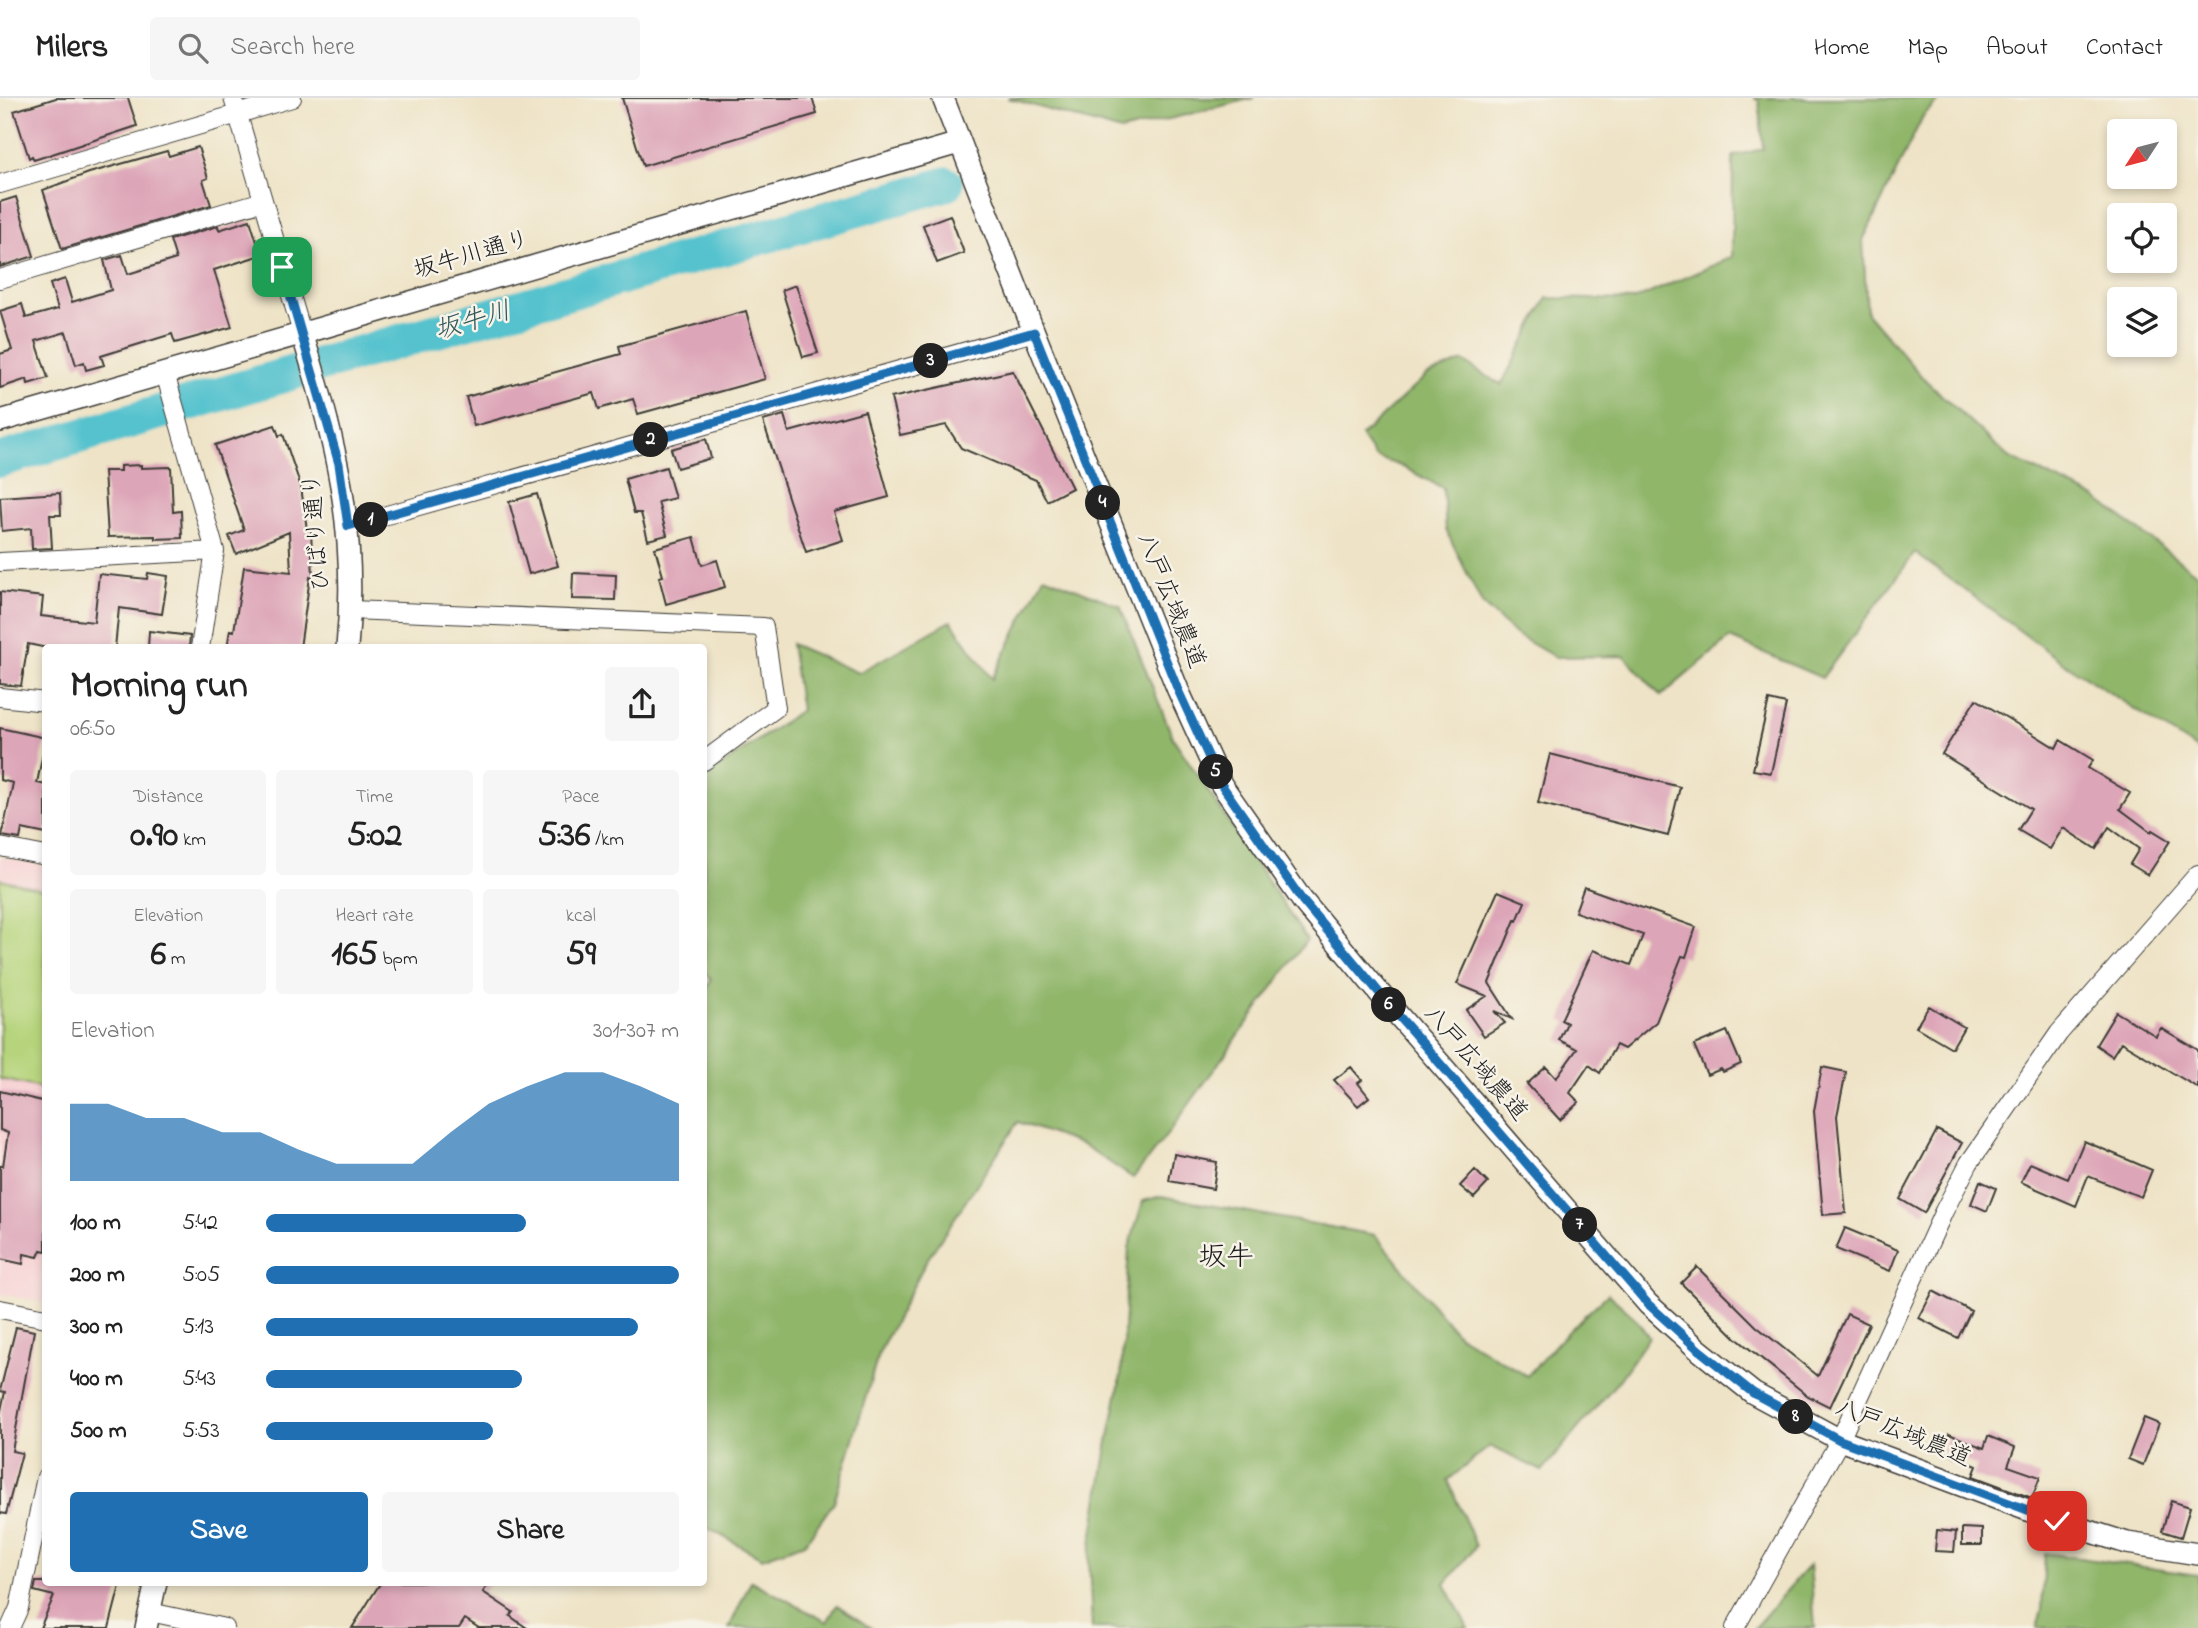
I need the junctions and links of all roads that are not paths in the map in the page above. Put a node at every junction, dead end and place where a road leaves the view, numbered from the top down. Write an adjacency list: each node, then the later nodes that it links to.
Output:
1 (292, 98): 3 (street)
2 (943, 98): 4 (street, 八戸広域農道)
3 (235, 106): 5 (street); 6 (street)
4 (959, 143): 8 (street, 八戸広域農道); 9 (street, 坂牛川通り)
5 (0, 184)
6 (262, 201): 7 (street); 9 (street)
7 (0, 279)
8 (1034, 332): 12 (street); 26 (street, 八戸広域農道)
9 (304, 340): 10 (street, 坂牛川通り); 12 (street, ひばり通り)
10 (168, 381): 11 (street, 坂牛川通り); 13 (street)
11 (0, 421)
12 (348, 526): 15 (street, ひばり通り)
13 (215, 551): 14 (street); 16 (street)
14 (0, 562)
15 (351, 610): 17 (street, ひばり通り); 20 (street)
16 (201, 644)
17 (347, 644)
18 (0, 697): 19 (street)
19 (42, 702)
20 (707, 759)
21 (0, 847): 22 (street)
22 (42, 855)
23 (2198, 874): 26 (street)
24 (0, 1308): 25 (street)
25 (42, 1317)
26 (1840, 1440): 28 (street, 八戸広域農道); 33 (street)
27 (42, 1497): 31 (street)
28 (2198, 1554)
29 (155, 1586): 30 (street)
30 (148, 1620): 32 (street)
31 (10, 1628)
32 (225, 1628)
33 (1735, 1628)

